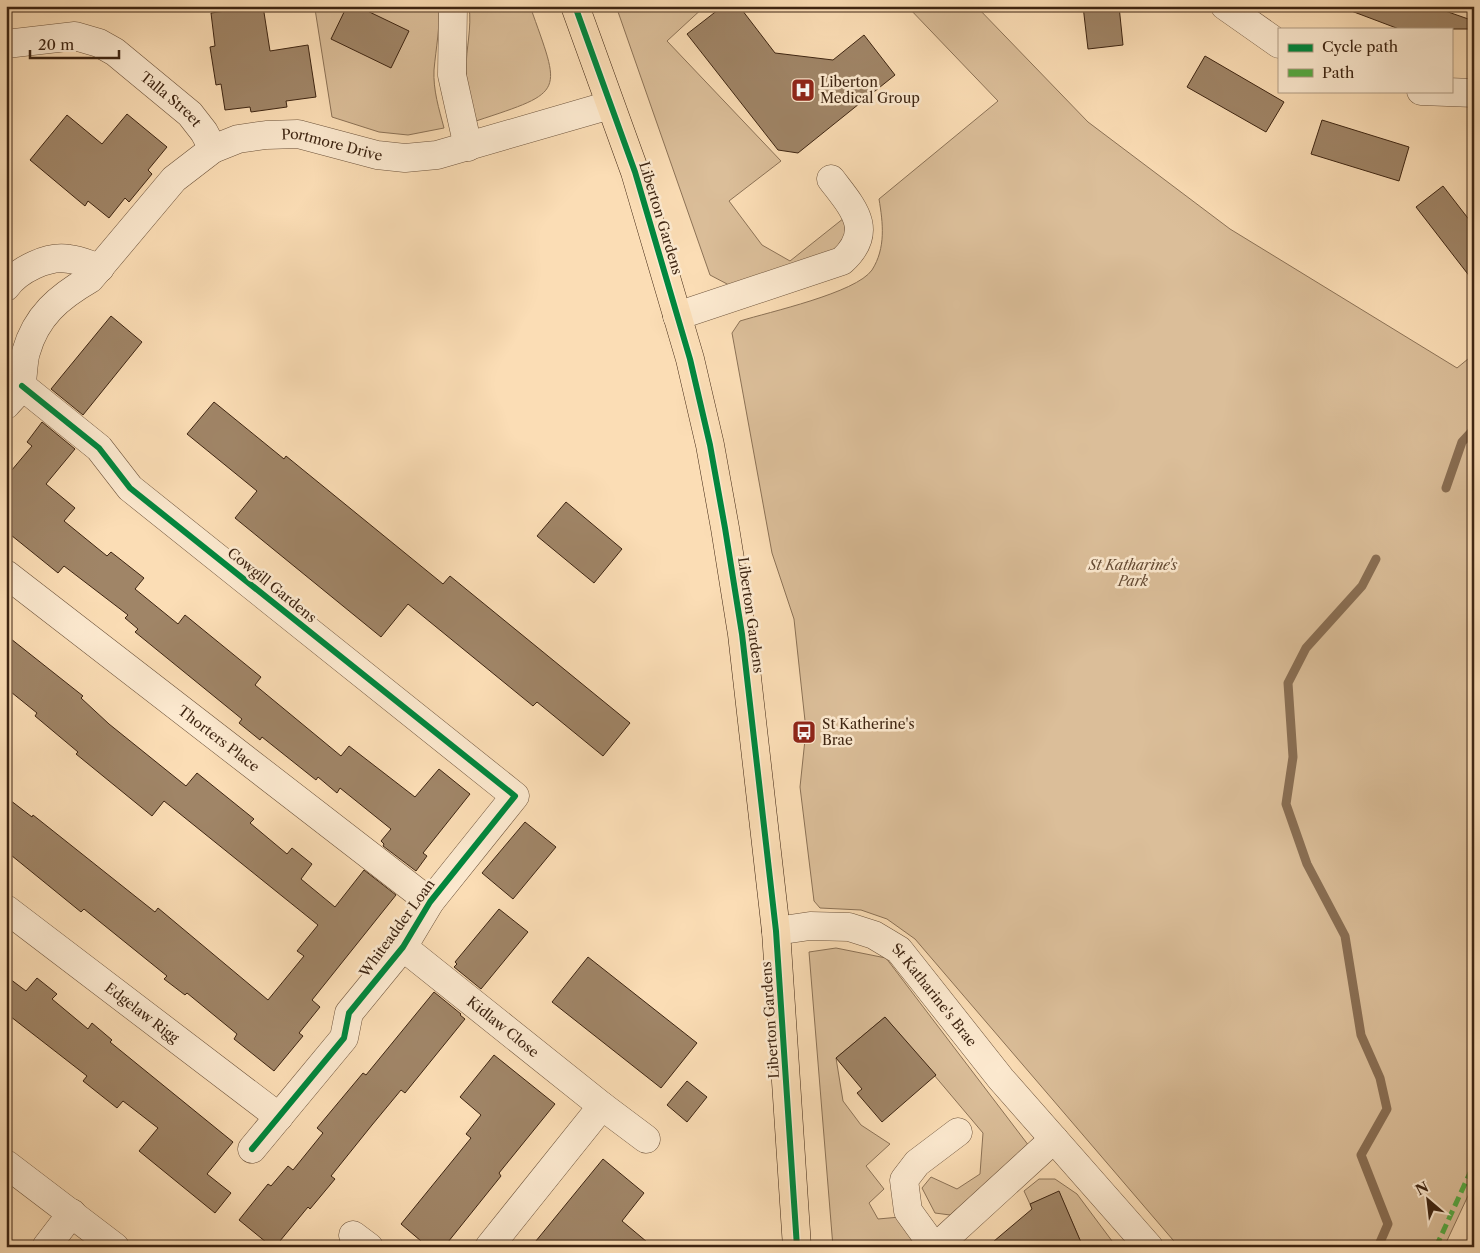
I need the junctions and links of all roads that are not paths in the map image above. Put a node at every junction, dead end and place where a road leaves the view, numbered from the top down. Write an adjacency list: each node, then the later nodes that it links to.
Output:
1 (453, 6): 9 (street)
2 (575, 6): 8 (main road, Liberton Gardens)
3 (1226, 6): 4 (street)
4 (1278, 43)
5 (6, 44): 10 (street, Talla Street)
6 (1448, 92): 7 (street)
7 (1474, 93)
8 (610, 105): 9 (street, Portmore Drive); 14 (main road, Liberton Gardens)
9 (468, 147): 10 (street, Portmore Drive)
10 (213, 149): 12 (street, Portmore Drive)
11 (831, 179): 14 (street)
12 (100, 268): 13 (street); 15 (street, Portmore Drive)
13 (6, 287)
14 (678, 316): 21 (main road, Liberton Gardens)
15 (16, 344): 16 (street, Portmore Drive)
16 (14, 395): 18 (street, Cowgill Gardens)
17 (6, 574): 19 (street, Thorters Place)
18 (515, 796): 19 (street, Whiteadder Loan)
19 (430, 902): 22 (street, Whiteadder Loan)
20 (6, 909): 24 (street, Edgelaw Rigg)
21 (776, 931): 27 (street, St Katharine's Brae); 34 (main road, Liberton Gardens)
22 (403, 947): 23 (street, Kidlaw Close); 24 (street, Whiteadder Loan)
23 (602, 1106): 26 (street, Kidlaw Close); 33 (street)
24 (279, 1117): 28 (street, Whiteadder Loan)
25 (958, 1132): 35 (street)
26 (646, 1139)
27 (1054, 1139): 35 (street); 36 (street, St Katharine's Brae)
28 (252, 1148)
29 (6, 1164): 30 (street)
30 (72, 1212): 31 (street); 32 (street)
31 (46, 1247)
32 (115, 1247)
33 (490, 1247)
34 (797, 1247)
35 (935, 1247)
36 (1149, 1247)

